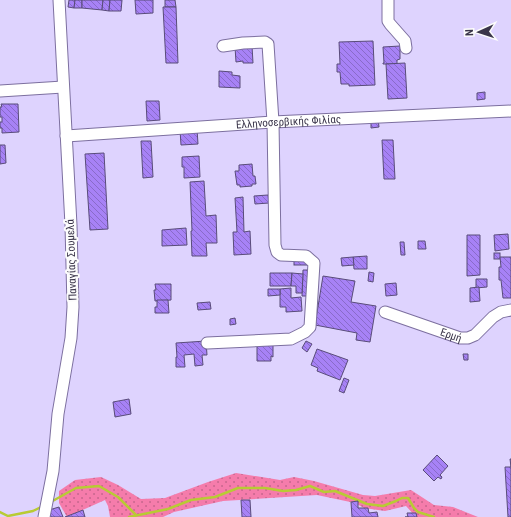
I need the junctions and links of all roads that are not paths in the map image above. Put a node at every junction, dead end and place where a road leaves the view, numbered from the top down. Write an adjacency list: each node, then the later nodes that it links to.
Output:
1 (59, 0): 5 (street, Παναγίας Σουμελά)
2 (388, 0): 4 (street)
3 (223, 46): 8 (street)
4 (406, 48)
5 (63, 86): 6 (street); 9 (street, Παναγίας Σουμελά)
6 (0, 91)
7 (511, 111): 8 (street, Ελληνοσερβικής Φιλίας)
8 (274, 122): 9 (street, Ελληνοσερβικής Φιλίας); 12 (street)
9 (66, 136): 13 (street, Παναγίας Σουμελά)
10 (511, 310): 11 (street, Ερμή)
11 (384, 312)
12 (207, 343)
13 (46, 508)

